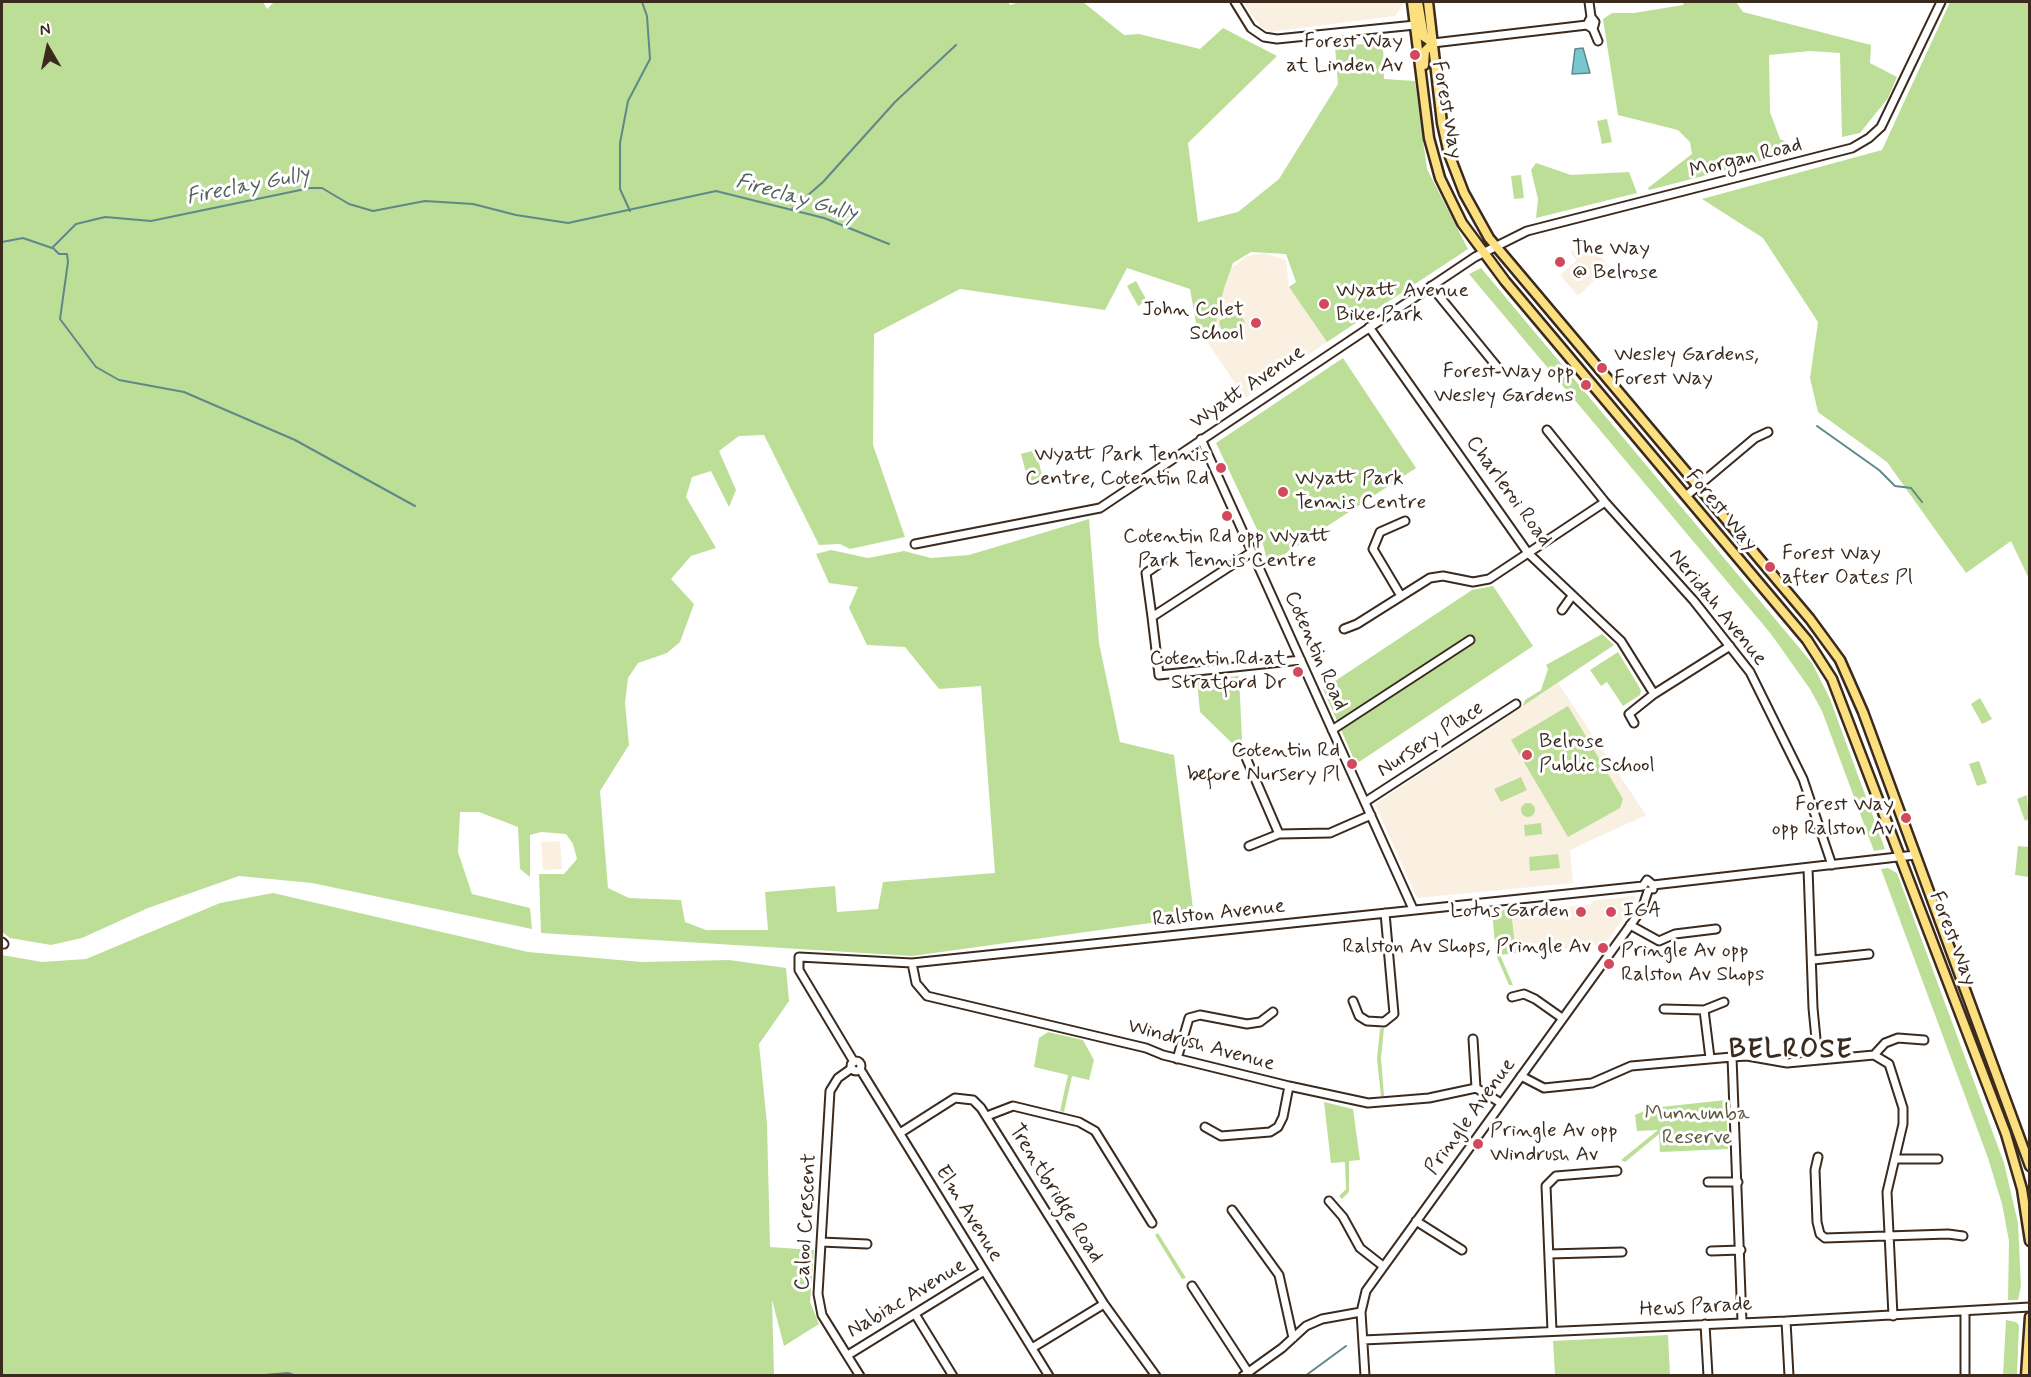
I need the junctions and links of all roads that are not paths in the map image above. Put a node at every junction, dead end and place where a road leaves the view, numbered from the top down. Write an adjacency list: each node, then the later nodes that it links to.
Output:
1 (1235, 2): 7 (street)
2 (1412, 2): 7 (main road, Forest Way)
3 (1418, 2): 10 (main road)
4 (1428, 2): 10 (main road, Forest Way)
5 (1589, 2): 8 (street)
6 (1941, 2): 12 (street, Morgan Road)
7 (1415, 25): 11 (main road, Forest Way)
8 (1590, 27): 9 (street); 10 (street)
9 (1598, 42)
10 (1433, 43): 11 (main road); 12 (main road, Forest Way)
11 (1424, 101): 13 (main road, Forest Way)
12 (1495, 246): 13 (street, Morgan Road); 20 (main road, Forest Way)
13 (1481, 253): 14 (street, Wyatt Avenue); 21 (main road, Forest Way)
14 (1431, 286): 15 (street, Wyatt Avenue); 16 (street)
15 (1369, 327): 19 (street, Wyatt Avenue); 26 (street, Charleroi Road)
16 (1498, 368)
17 (1547, 430): 22 (street, Neridah Avenue)
18 (1768, 432): 20 (street)
19 (1202, 440): 24 (street, Wyatt Avenue); 25 (street, Cotentin Road)
20 (1697, 487): 21 (street); 45 (main road, Forest Way)
21 (1686, 496): 46 (main road, Forest Way)
22 (1605, 502): 26 (street); 34 (street, Neridah Avenue)
23 (1405, 521): 28 (street)
24 (915, 544)
25 (1252, 552): 31 (street); 35 (street, Cotentin Road)
26 (1528, 553): 28 (street); 29 (street, Charleroi Road)
27 (1162, 562): 31 (street)
28 (1401, 596): 32 (street)
29 (1572, 597): 30 (street); 36 (street, Charleroi Road)
30 (1562, 610)
31 (1152, 617): 35 (street)
32 (1344, 629)
33 (1470, 640): 39 (street)
34 (1730, 646): 36 (street); 47 (street, Neridah Avenue)
35 (1301, 660): 39 (street, Cotentin Road)
36 (1654, 694): 38 (street)
37 (1516, 704): 41 (street, Nursery Place)
38 (1634, 723)
39 (1332, 730): 41 (street, Cotentin Road)
40 (1244, 753): 43 (street)
41 (1365, 802): 42 (street, Cotentin Road)
42 (1371, 815): 43 (street); 50 (street, Cotentin Road)
43 (1279, 834): 44 (street)
44 (1249, 846)
45 (1915, 855): 46 (street, Ralston Avenue); 83 (main road, Forest Way)
46 (1902, 857): 47 (street, Ralston Avenue); 93 (main road, Forest Way)
47 (1832, 865): 48 (street, Ralston Avenue)
48 (1808, 868): 49 (street, Ralston Avenue); 56 (street)
49 (1648, 888): 50 (street, Ralston Avenue); 52 (street, Pringle Avenue)
50 (1413, 909): 51 (street, Ralston Avenue)
51 (1385, 913): 57 (street, Ralston Avenue); 59 (street)
52 (1630, 925): 53 (street); 64 (street, Pringle Avenue)
53 (1716, 929)
54 (1869, 954): 56 (street)
55 (799, 957): 57 (street, Ralston Avenue); 72 (street, Elm Avenue)
56 (1813, 960): 71 (street)
57 (912, 963): 70 (street, Windrush Avenue)
58 (1512, 997): 64 (street)
59 (1353, 1001)
60 (1724, 1002): 62 (street)
61 (1664, 1009): 62 (street)
62 (1704, 1010): 69 (street)
63 (1273, 1012): 70 (street)
64 (1562, 1018): 73 (street, Pringle Avenue)
65 (1473, 1039): 75 (street)
66 (1924, 1040): 67 (street)
67 (1874, 1055): 71 (street); 81 (street)
68 (1732, 1057): 69 (street); 71 (street); 86 (street)
69 (1710, 1058): 73 (street)
70 (1177, 1059): 74 (street, Windrush Avenue)
71 (1818, 1060)
72 (855, 1066): 79 (street, Elm Avenue); 94 (street, Calool Crescent)
73 (1521, 1076): 76 (street, Pringle Avenue)
74 (1289, 1086): 75 (street, Windrush Avenue); 78 (street)
75 (1476, 1088): 76 (street)
76 (1501, 1103): 89 (street, Pringle Avenue)
77 (987, 1116): 79 (street, Trentbridge Road); 90 (street); 104 (street, Trentbridge Road)
78 (1205, 1127)
79 (900, 1133): 102 (street, Elm Avenue)
80 (1818, 1157): 91 (street)
81 (1895, 1158): 82 (street); 91 (street)
82 (1938, 1160)
83 (2030, 1166)
84 (1617, 1171): 100 (street)
85 (1707, 1182): 86 (street)
86 (1738, 1182): 97 (street)
87 (1329, 1201): 101 (street)
88 (1232, 1210): 115 (street)
89 (1416, 1221): 96 (street); 101 (street, Pringle Avenue)
90 (1152, 1223)
91 (1889, 1236): 92 (street); 109 (street)
92 (1963, 1236)
93 (2030, 1240)
94 (821, 1242): 95 (street); 118 (street, Calool Crescent)
95 (867, 1244)
96 (1462, 1250)
97 (1741, 1250): 98 (street); 112 (street)
98 (1711, 1251)
99 (1622, 1252): 100 (street)
100 (1549, 1254): 114 (street)
101 (1383, 1266): 107 (street, Pringle Avenue)
102 (984, 1272): 108 (street, Nabiac Avenue); 117 (street, Elm Avenue)
103 (1192, 1286): 119 (street)
104 (1104, 1304): 117 (street); 123 (street, Trentbridge Road)
105 (2030, 1307): 106 (street, Hews Parade)
106 (1965, 1311): 109 (street, Hews Parade); 127 (street)
107 (1361, 1312): 115 (street); 116 (street, Pringle Avenue)
108 (915, 1314): 118 (street, Nabiac Avenue); 121 (street)
109 (1893, 1316): 111 (street, Hews Parade)
110 (2030, 1317): 128 (main road)
111 (1786, 1321): 112 (street, Hews Parade); 126 (street)
112 (1742, 1322): 113 (street, Hews Parade)
113 (1705, 1324): 114 (street, Hews Parade); 125 (street)
114 (1552, 1331): 116 (street, Hews Parade)
115 (1293, 1338): 119 (street)
116 (1363, 1340): 124 (street, Pringle Avenue)
117 (1032, 1348): 122 (street, Elm Avenue)
118 (848, 1355): 120 (street, Calool Crescent)
119 (1246, 1374)
120 (860, 1376)
121 (953, 1376)
122 (1049, 1376)
123 (1156, 1376)
124 (1365, 1376)
125 (1708, 1376)
126 (1789, 1376)
127 (1965, 1376)
128 (2026, 1376)

